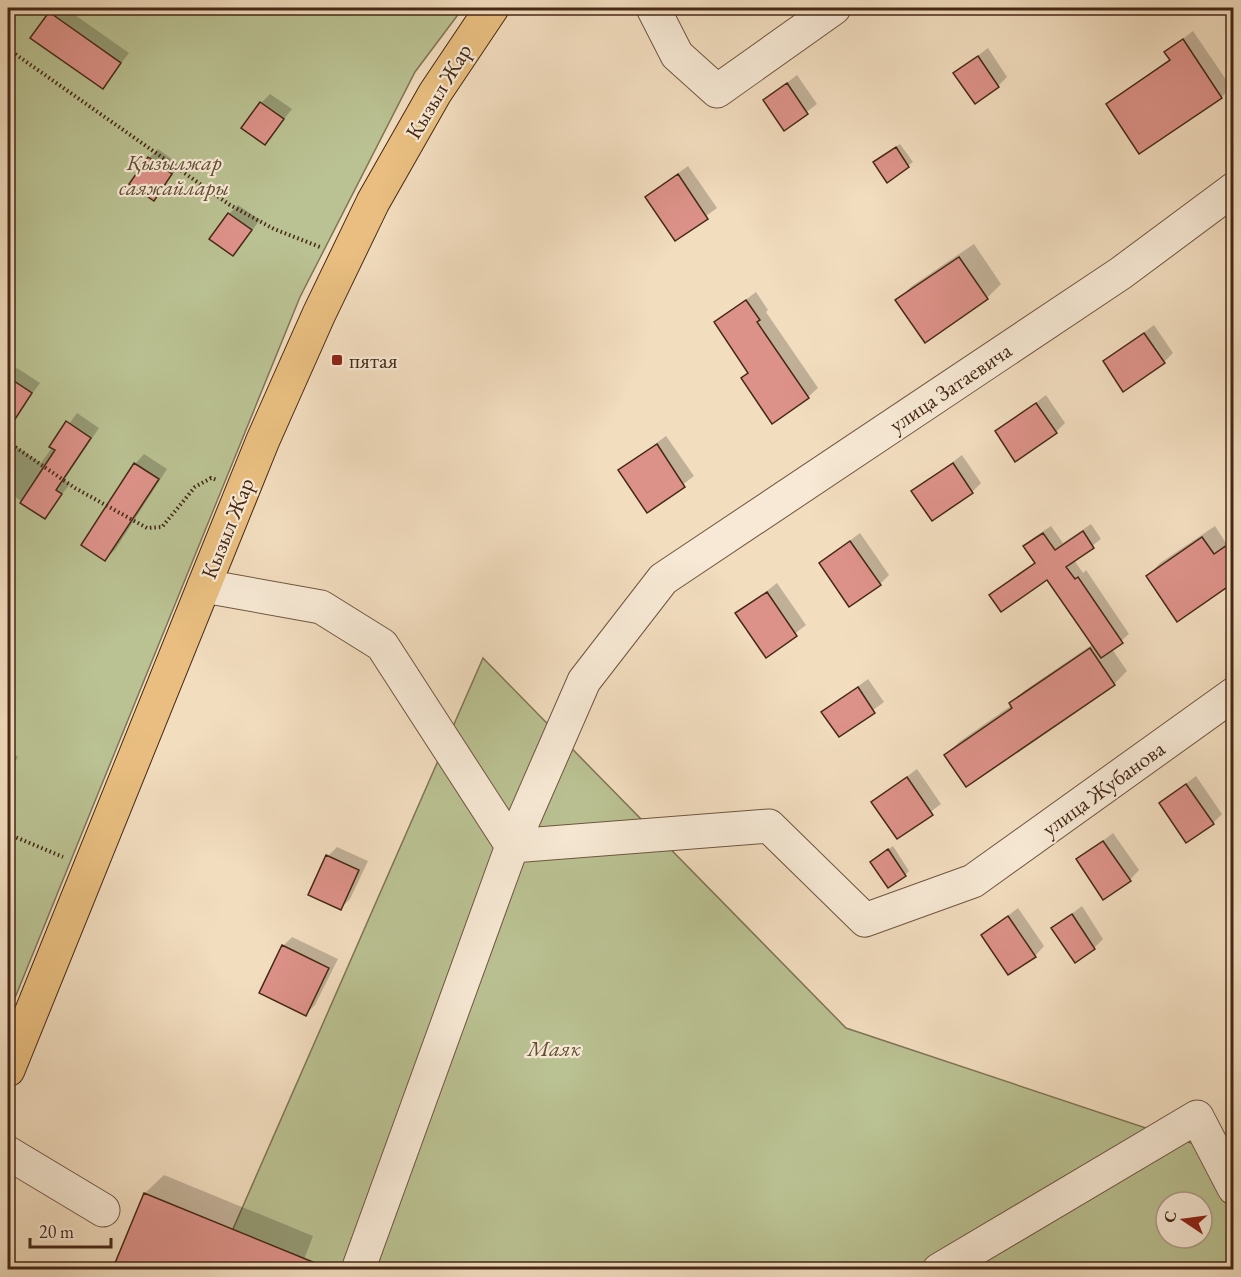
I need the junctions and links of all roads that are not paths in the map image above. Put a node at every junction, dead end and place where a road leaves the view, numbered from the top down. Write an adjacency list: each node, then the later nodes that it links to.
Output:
1 (492, 8): 5 (main road, Кызыл Жар)
2 (653, 8): 3 (street)
3 (834, 8)
4 (1233, 189): 7 (street, улица Затаевича)
5 (204, 586): 7 (street); 8 (main road, Кызыл Жар)
6 (1233, 694): 7 (street, улица Жубанова)
7 (512, 846): 12 (street, улица Затаевича)
8 (8, 1070)
9 (8, 1153): 11 (street)
10 (1233, 1188): 13 (street)
11 (103, 1210)
12 (357, 1269)
13 (939, 1269)

